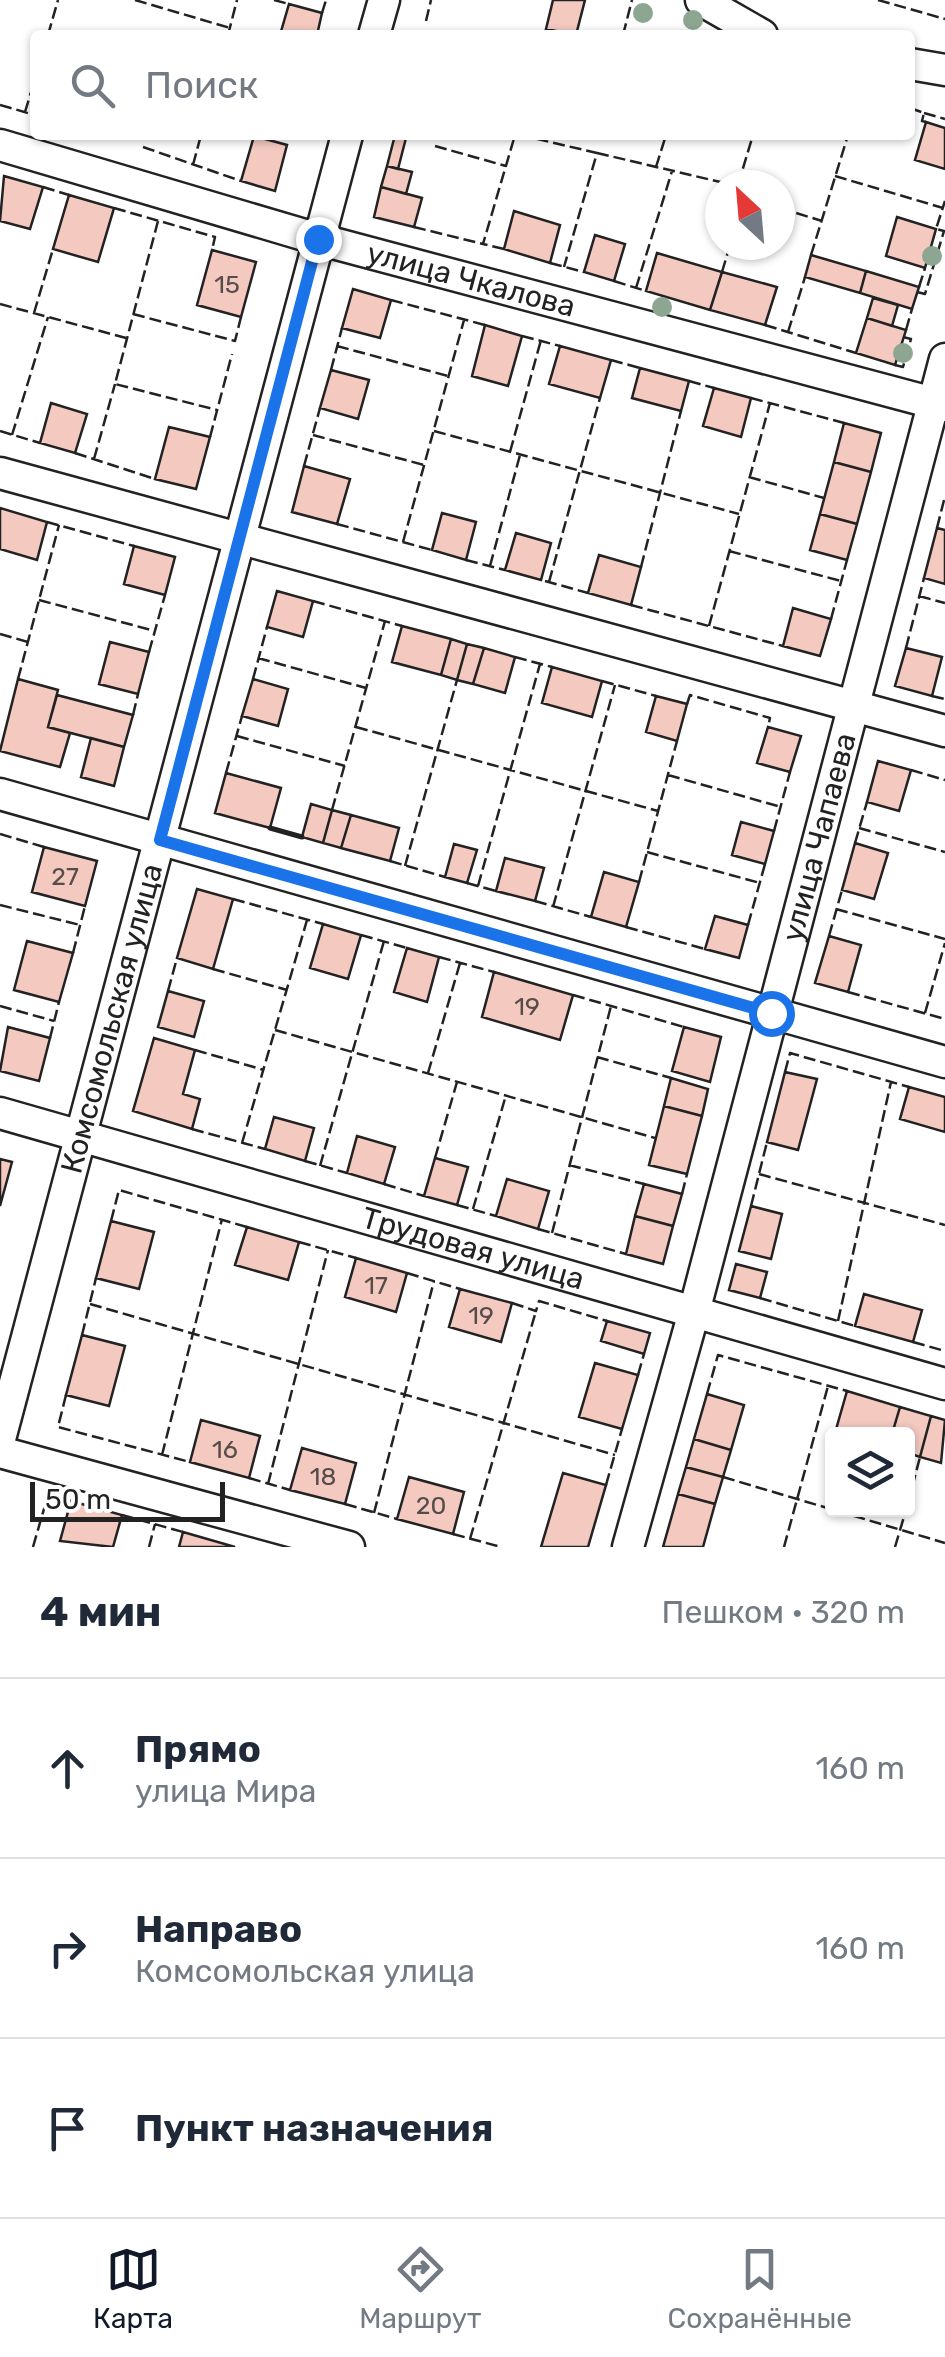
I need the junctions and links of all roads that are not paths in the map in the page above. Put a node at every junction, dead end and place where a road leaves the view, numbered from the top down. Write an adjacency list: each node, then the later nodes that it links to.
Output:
1 (384, 0): 3 (street)
2 (702, 0): 4 (street)
3 (375, 30)
4 (753, 30)
5 (915, 65): 6 (street)
6 (945, 70)
7 (345, 140): 9 (street, Комсомольская улица)
8 (0, 146): 9 (street, улица Чкалова)
9 (318, 239): 11 (street, улица Чкалова); 13 (street, Комсомольская улица)
10 (945, 359): 11 (street, улица Чапаева)
11 (938, 404): 14 (street, улица Чапаева)
12 (0, 474): 13 (street)
13 (241, 541): 14 (street); 17 (street, Комсомольская улица)
14 (854, 704): 15 (street); 18 (street, улица Чапаева)
15 (945, 731)
16 (0, 794): 17 (street)
17 (160, 840): 18 (street); 21 (street, Комсомольская улица)
18 (771, 1013): 19 (street); 22 (street, улица Чапаева)
19 (945, 1062)
20 (0, 1113): 21 (street, Трудовая улица)
21 (81, 1135): 22 (street, Трудовая улица); 24 (street, Комсомольская улица)
22 (694, 1312): 23 (street, Трудовая улица); 28 (street, улица Чапаева)
23 (945, 1384)
24 (0, 1439)
25 (0, 1452): 26 (street)
26 (316, 1543): 27 (street)
27 (349, 1547)
28 (628, 1547)

